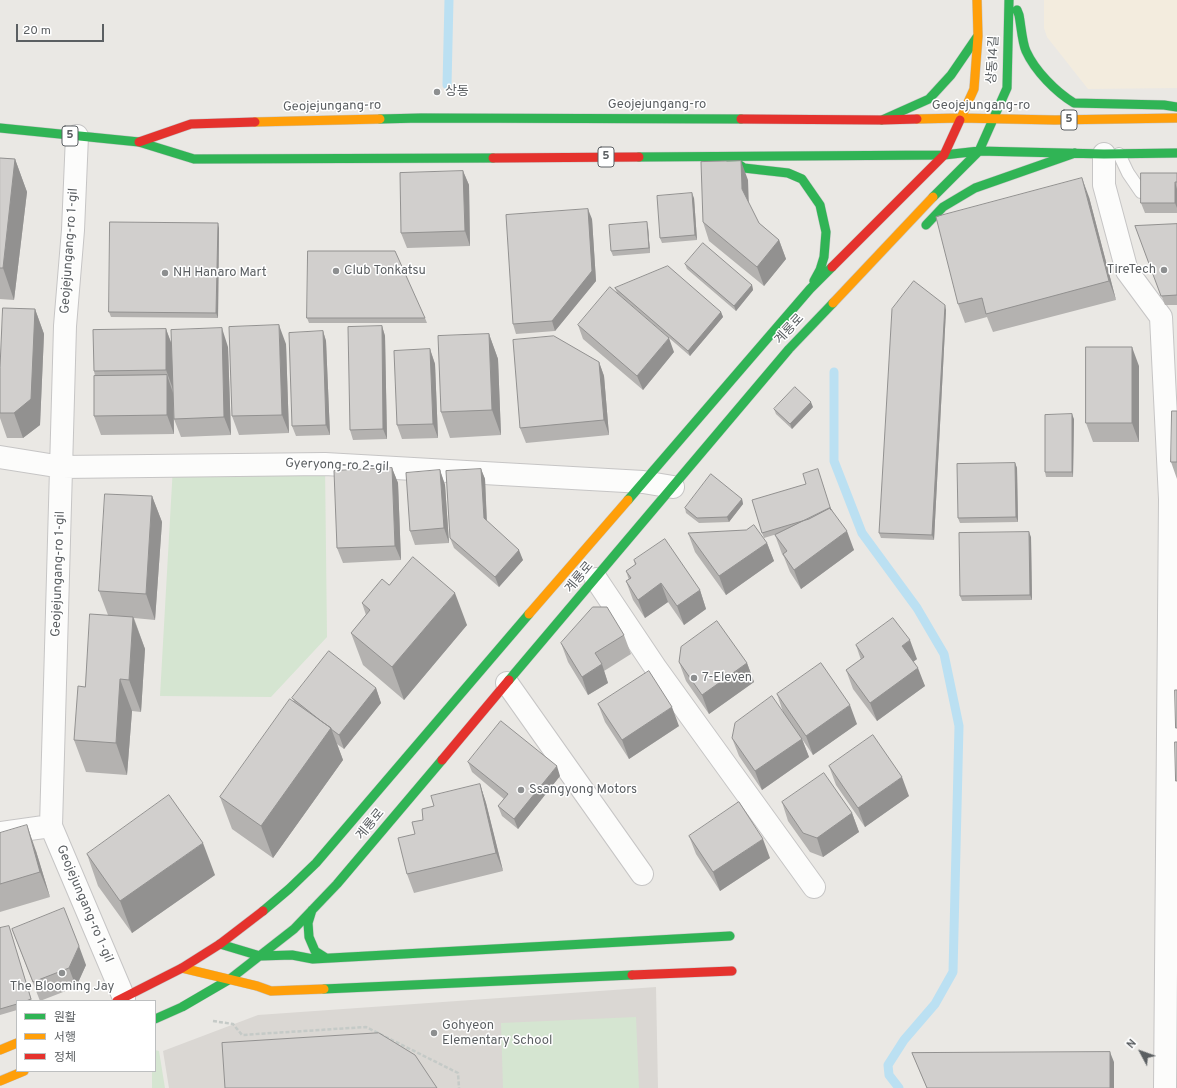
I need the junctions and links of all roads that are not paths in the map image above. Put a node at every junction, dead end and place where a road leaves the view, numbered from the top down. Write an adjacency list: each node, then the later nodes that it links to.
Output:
1 (977, 0): 4 (street, 상동14길)
2 (1009, 0): 8 (street, 상동14길)
3 (1013, 0): 5 (street)
4 (978, 36): 6 (street, 상동14길); 9 (street)
5 (1177, 106)
6 (960, 118): 8 (street, Geojejungang-ro / 5); 9 (street, Geojejungang-ro / 5); 17 (street, 계룡로)
7 (1177, 118): 8 (street, Geojejungang-ro / 5)
8 (994, 119): 13 (street, 계룡로)
9 (882, 120): 12 (street, Geojejungang-ro / 5)
10 (0, 128): 11 (street, Geojejungang-ro / 5)
11 (77, 136): 12 (street, Geojejungang-ro / 5); 25 (street, Geojejungang-ro 1-gil)
12 (140, 142): 18 (street, Geojejungang-ro / 5)
13 (979, 151): 14 (street, Geojejungang-ro / 5); 17 (street, Geojejungang-ro / 5); 23 (street, 계룡로)
14 (1075, 153): 16 (street, Geojejungang-ro / 5); 20 (street)
15 (1177, 153): 16 (street, Geojejungang-ro / 5)
16 (1112, 154): 19 (lane); 28 (street)
17 (944, 155): 18 (street, Geojejungang-ro / 5); 22 (street, 계룡로)
18 (728, 157): 22 (street)
19 (1177, 191)
20 (922, 228)
21 (860, 287): 23 (street)
22 (810, 289): 26 (street, 계룡로)
23 (789, 350): 27 (street, 계룡로)
24 (0, 457): 25 (street, Gyeryong-ro 2-gil)
25 (62, 467): 26 (street, Gyeryong-ro 2-gil); 31 (street, Geojejungang-ro 1-gil)
26 (643, 482): 27 (street, Gyeryong-ro 2-gil); 37 (street, 계룡로)
27 (673, 487): 29 (street, 계룡로)
28 (1174, 499): 53 (street)
29 (596, 579): 30 (street, 계룡로); 34 (street)
30 (507, 683): 33 (street); 35 (street, 계룡로)
31 (51, 826): 32 (street); 46 (street, Geojejungang-ro 1-gil)
32 (0, 833)
33 (642, 874)
34 (814, 888)
35 (312, 910): 38 (street, 계룡로); 39 (street)
36 (730, 936): 39 (street)
37 (220, 944): 38 (street); 40 (street, 계룡로)
38 (260, 956): 39 (street); 42 (street, 계룡로)
39 (326, 958)
40 (182, 968): 42 (street); 46 (street, 계룡로)
41 (732, 971): 43 (street)
42 (230, 979): 43 (street); 47 (street, 계룡로)
43 (271, 991): 44 (street)
44 (247, 992)
45 (222, 995): 47 (street)
46 (120, 999)
47 (182, 1007): 48 (street, 계룡로)
48 (156, 1019)
49 (16, 1043): 50 (street)
50 (0, 1050)
51 (21, 1072): 52 (street)
52 (0, 1080)
53 (1165, 1088)

